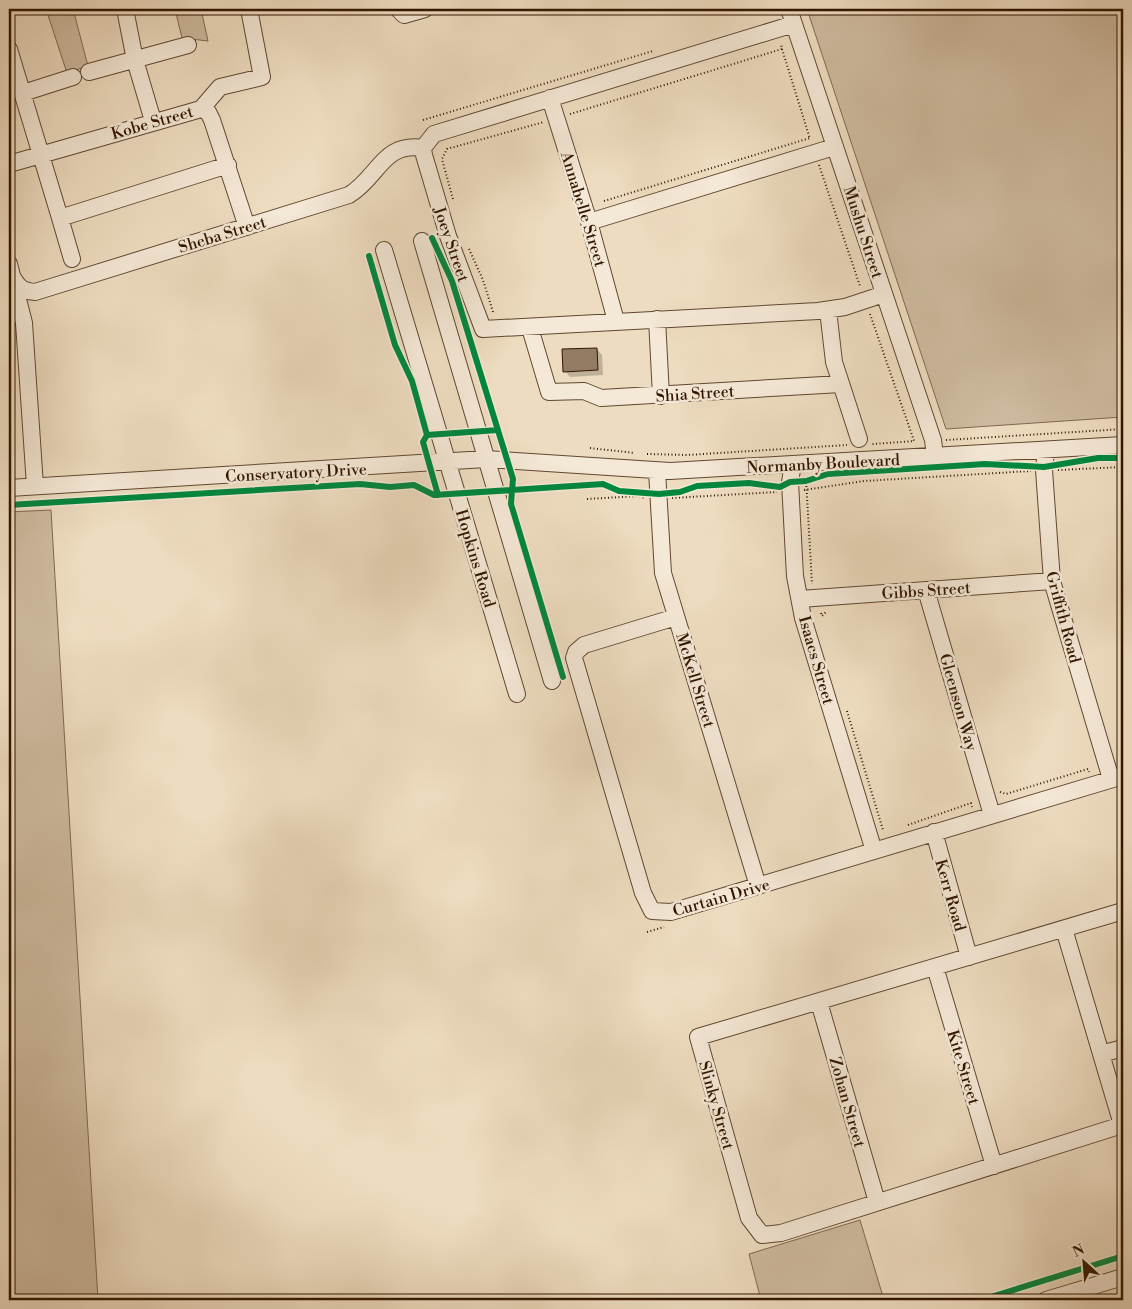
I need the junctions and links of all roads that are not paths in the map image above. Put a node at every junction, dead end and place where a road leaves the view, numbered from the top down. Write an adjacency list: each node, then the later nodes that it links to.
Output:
1 (125, 9): 8 (street)
2 (249, 9): 11 (street)
3 (398, 9): 4 (street)
4 (425, 9)
5 (791, 16): 10 (street); 13 (street, Mushu Street)
6 (188, 45): 8 (street)
7 (9, 49): 9 (street)
8 (135, 60): 9 (street); 12 (street)
9 (23, 92): 15 (street)
10 (550, 98): 14 (street); 19 (street, Annabelle Street)
11 (201, 108): 12 (street, Kobe Street); 17 (street, Kobe Street)
12 (153, 121): 15 (street, Kobe Street)
13 (834, 147): 19 (street); 25 (street, Mushu Street)
14 (423, 148): 20 (street, Sheba Street); 29 (street, Joey Street)
15 (42, 154): 16 (street, Kobe Street); 18 (street)
16 (9, 164)
17 (228, 165): 18 (street); 20 (street, Kobe Street)
18 (60, 218): 23 (street)
19 (589, 222): 28 (street, Annabelle Street)
20 (247, 227): 24 (street, Sheba Street)
21 (422, 242): 36 (street)
22 (384, 250): 37 (street, Hopkins Road)
23 (72, 258)
24 (10, 270): 41 (street)
25 (884, 294): 26 (street, Joey Street); 34 (street, Mushu Street)
26 (828, 310): 27 (street, Joey Street); 30 (street)
27 (657, 319): 28 (street, Joey Street); 31 (street)
28 (616, 321): 29 (street, Joey Street)
29 (530, 328): 31 (street, Shia Street)
30 (841, 384): 31 (street, Shia Street); 32 (street)
31 (662, 396)
32 (859, 443)
33 (1123, 445): 35 (street, Normanby Boulevard)
34 (934, 448): 35 (street, Normanby Boulevard); 39 (street, Normanby Boulevard)
35 (1054, 449): 43 (street, Griffith Road)
36 (486, 460): 37 (street, Conservatory Drive); 38 (street, Conservatory Drive); 47 (street)
37 (448, 462): 41 (street, Conservatory Drive); 48 (street, Hopkins Road)
38 (582, 464): 40 (street, Normanby Boulevard)
39 (793, 464): 40 (street, Normanby Boulevard); 45 (street, Isaacs Street)
40 (656, 471): 46 (street, McKell Street)
41 (35, 486): 42 (street, Conservatory Drive)
42 (9, 488)
43 (1052, 582): 44 (street, Gibbs Street); 49 (street, Griffith Road)
44 (926, 590): 45 (street, Gibbs Street); 50 (street, Gleenson Way)
45 (808, 599): 52 (street, Isaacs Street)
46 (676, 617): 53 (street, McKell Street); 53 (street, Curtain Drive)
47 (552, 681)
48 (517, 694)
49 (1117, 777): 50 (street, Curtain Drive)
50 (992, 815): 51 (street, Curtain Drive)
51 (934, 832): 52 (street, Curtain Drive); 56 (street, Kerr Road)
52 (874, 850): 53 (street, Curtain Drive)
53 (758, 886)
54 (1123, 911): 55 (street, Slinky Street)
55 (1064, 929): 56 (street, Slinky Street); 60 (street)
56 (969, 957): 57 (street, Slinky Street)
57 (935, 967): 58 (street, Slinky Street); 62 (street, Kite Street)
58 (819, 1002): 63 (street, Zohan Street); 63 (street, Slinky Street)
59 (1123, 1048): 60 (street)
60 (1101, 1054): 61 (street)
61 (1123, 1126): 62 (street, Slinky Street)
62 (994, 1166): 63 (street, Slinky Street)
63 (877, 1202)
64 (1123, 1277): 65 (street)
65 (1046, 1300)

